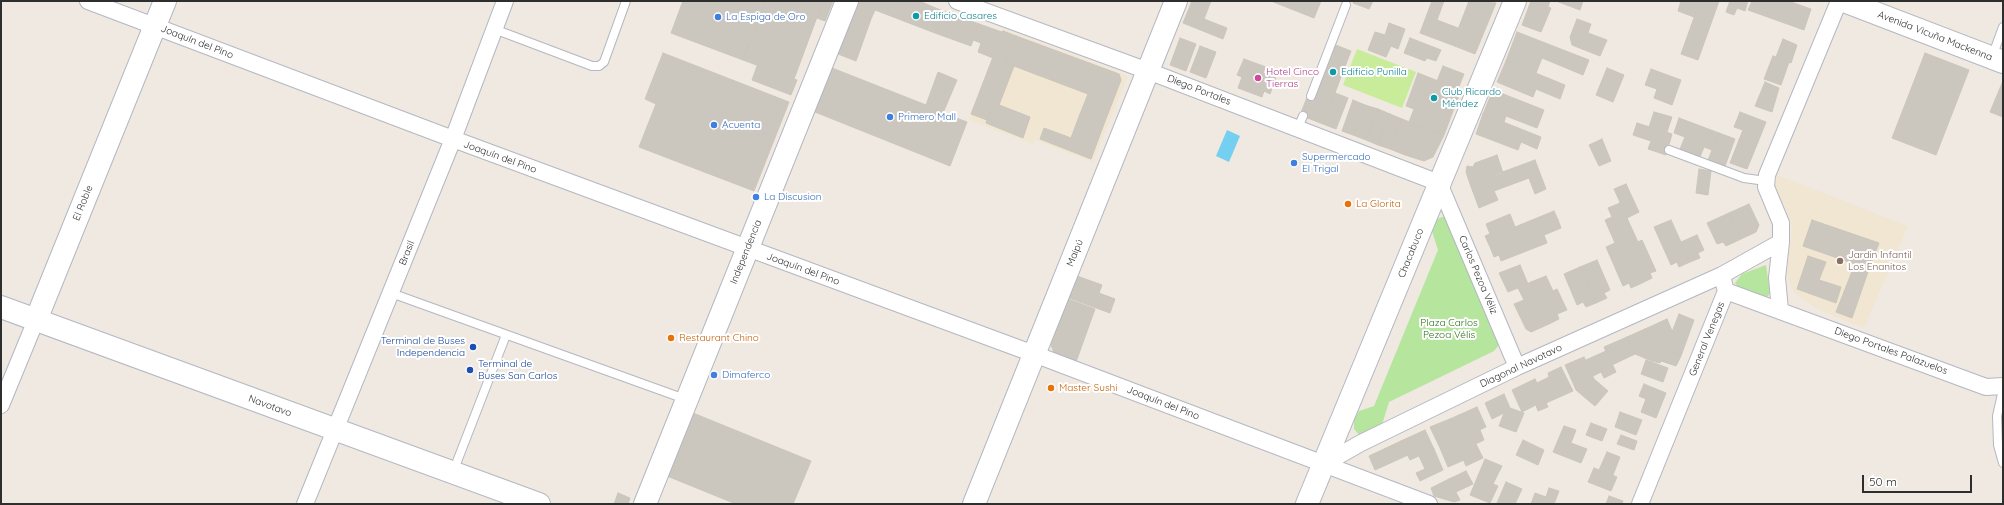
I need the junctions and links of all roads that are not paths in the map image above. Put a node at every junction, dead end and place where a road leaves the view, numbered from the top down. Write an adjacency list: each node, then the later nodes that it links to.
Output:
1 (88, 1): 12 (street, Joaquín del Pino)
2 (165, 1): 12 (street, El Roble)
3 (505, 1): 14 (street, Brasil)
4 (626, 1): 14 (lane)
5 (847, 1): 23 (street, Independencia)
6 (957, 1): 16 (street, Diego Portales)
7 (1176, 1): 16 (street, Maipú)
8 (1514, 1): 21 (street, Chacabuco)
9 (1839, 1): 20 (street)
10 (1844, 1): 15 (street, Avenida Vicuña Mackenna)
11 (1346, 5): 17 (lane)
12 (155, 26): 18 (street, Joaquín del Pino); 29 (street, El Roble)
13 (2003, 27): 15 (lane)
14 (494, 29): 18 (street, Brasil)
15 (1997, 60)
16 (1148, 71): 21 (street, Diego Portales); 31 (street, Maipú)
17 (1311, 96)
18 (453, 139): 23 (street, Joaquín del Pino); 26 (street, Brasil)
19 (1669, 150): 20 (lane)
20 (1766, 181): 22 (street)
21 (1440, 182): 32 (street, Carlos Pezoa Véliz); 38 (street, Chacabuco)
22 (1781, 242): 24 (street); 28 (street)
23 (747, 249): 31 (street, Joaquín del Pino); 34 (street, Independencia)
24 (1722, 275): 25 (street, General Venegas); 32 (street, Diagonal Navotavo)
25 (1726, 291): 28 (street, Diego Portales Palazuelos); 46 (street, General Venegas)
26 (391, 293): 30 (lane); 36 (street, Brasil)
27 (1, 306): 29 (street, Navotavo)
28 (1780, 310): 33 (street, Diego Portales Palazuelos)
29 (36, 320): 35 (street, El Roble); 36 (street, Navotavo)
30 (506, 335): 34 (lane); 39 (lane)
31 (1034, 354): 38 (street, Joaquín del Pino); 43 (street, Maipú)
32 (1517, 367): 38 (street, Diagonal Navotavo)
33 (2003, 387): 37 (lane)
34 (687, 399): 42 (street, Independencia)
35 (1, 405)
36 (336, 430): 39 (street, Navotavo); 40 (street, Brasil)
37 (2003, 463)
38 (1324, 464): 44 (street, Chacabuco); 45 (street, Joaquín del Pino)
39 (452, 473): 41 (street, Navotavo)
40 (305, 504)
41 (539, 504)
42 (645, 504)
43 (974, 504)
44 (1307, 504)
45 (1429, 504)
46 (1640, 504)

